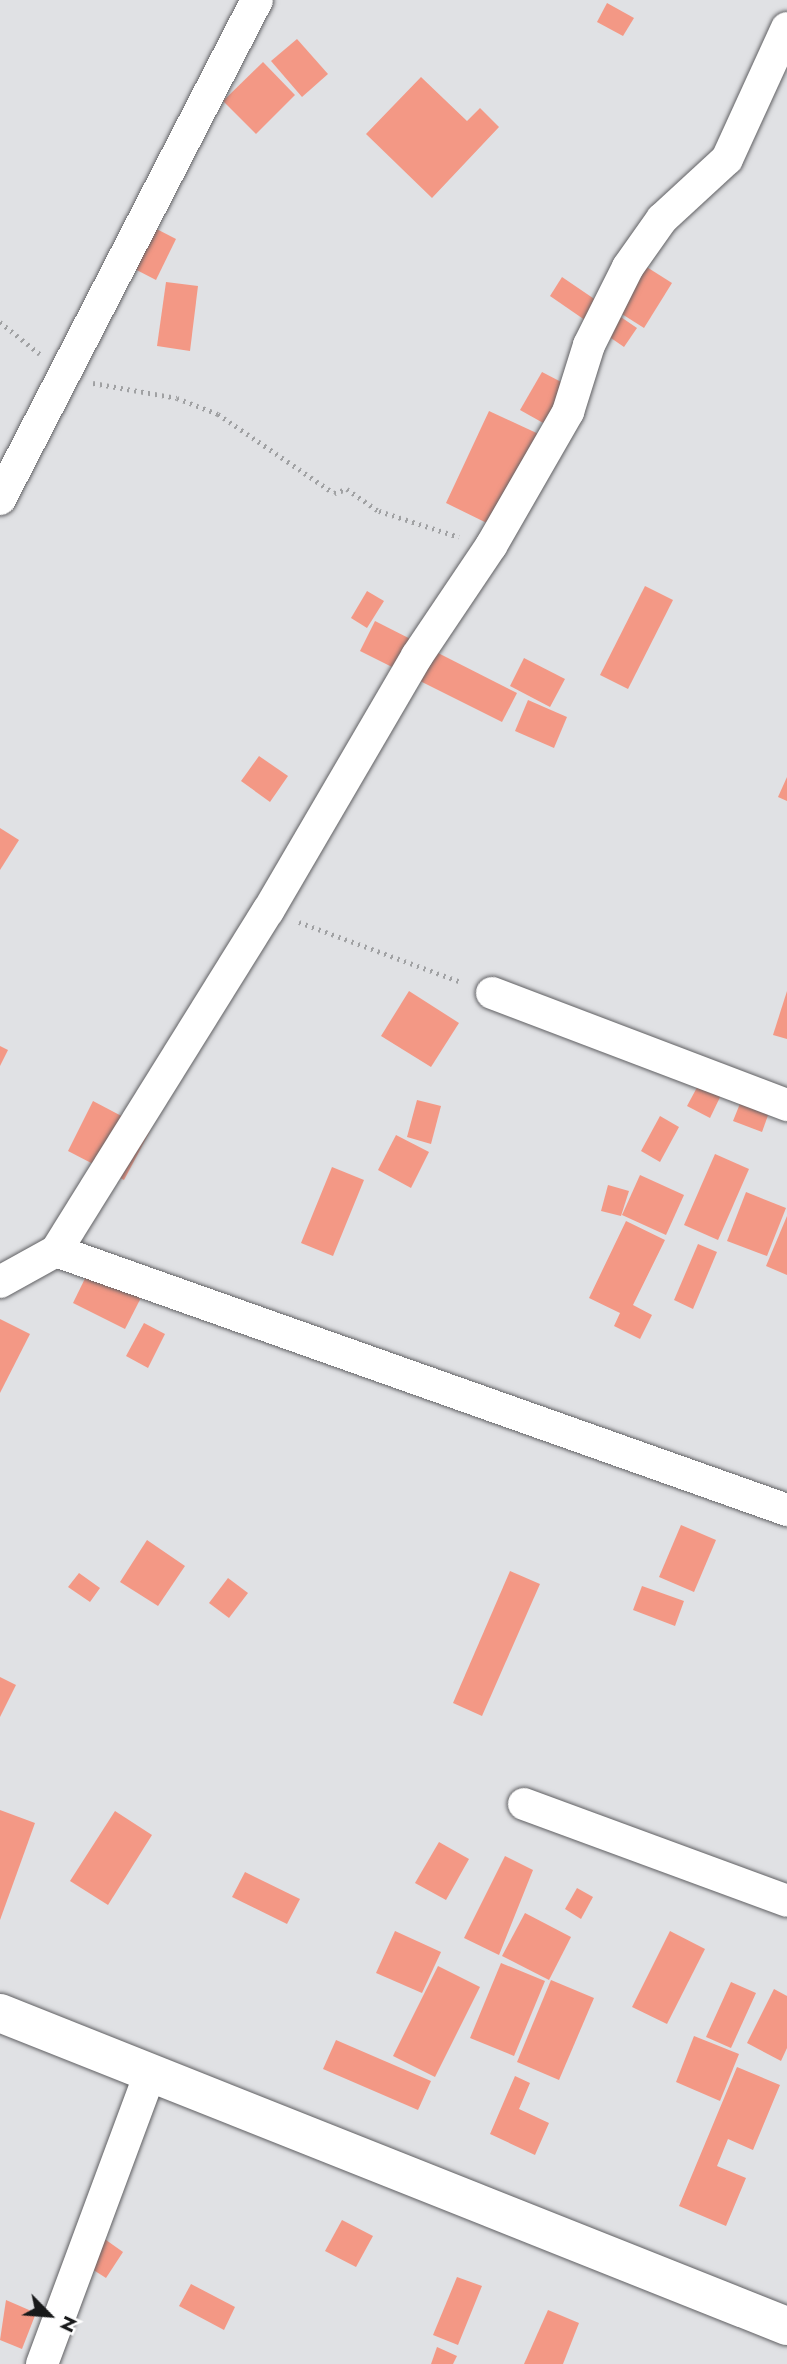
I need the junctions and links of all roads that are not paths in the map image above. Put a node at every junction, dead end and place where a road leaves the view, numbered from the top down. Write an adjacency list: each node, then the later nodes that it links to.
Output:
1 (257, 0): 3 (street)
2 (787, 28): 6 (street)
3 (0, 499)
4 (492, 993): 5 (street)
5 (787, 1105)
6 (56, 1251): 7 (street); 8 (street)
7 (0, 1282)
8 (787, 1510)
9 (524, 1804): 10 (street)
10 (787, 1901)
11 (0, 2012): 12 (street)
12 (150, 2073): 13 (street); 14 (street)
13 (787, 2326)
14 (42, 2364)

